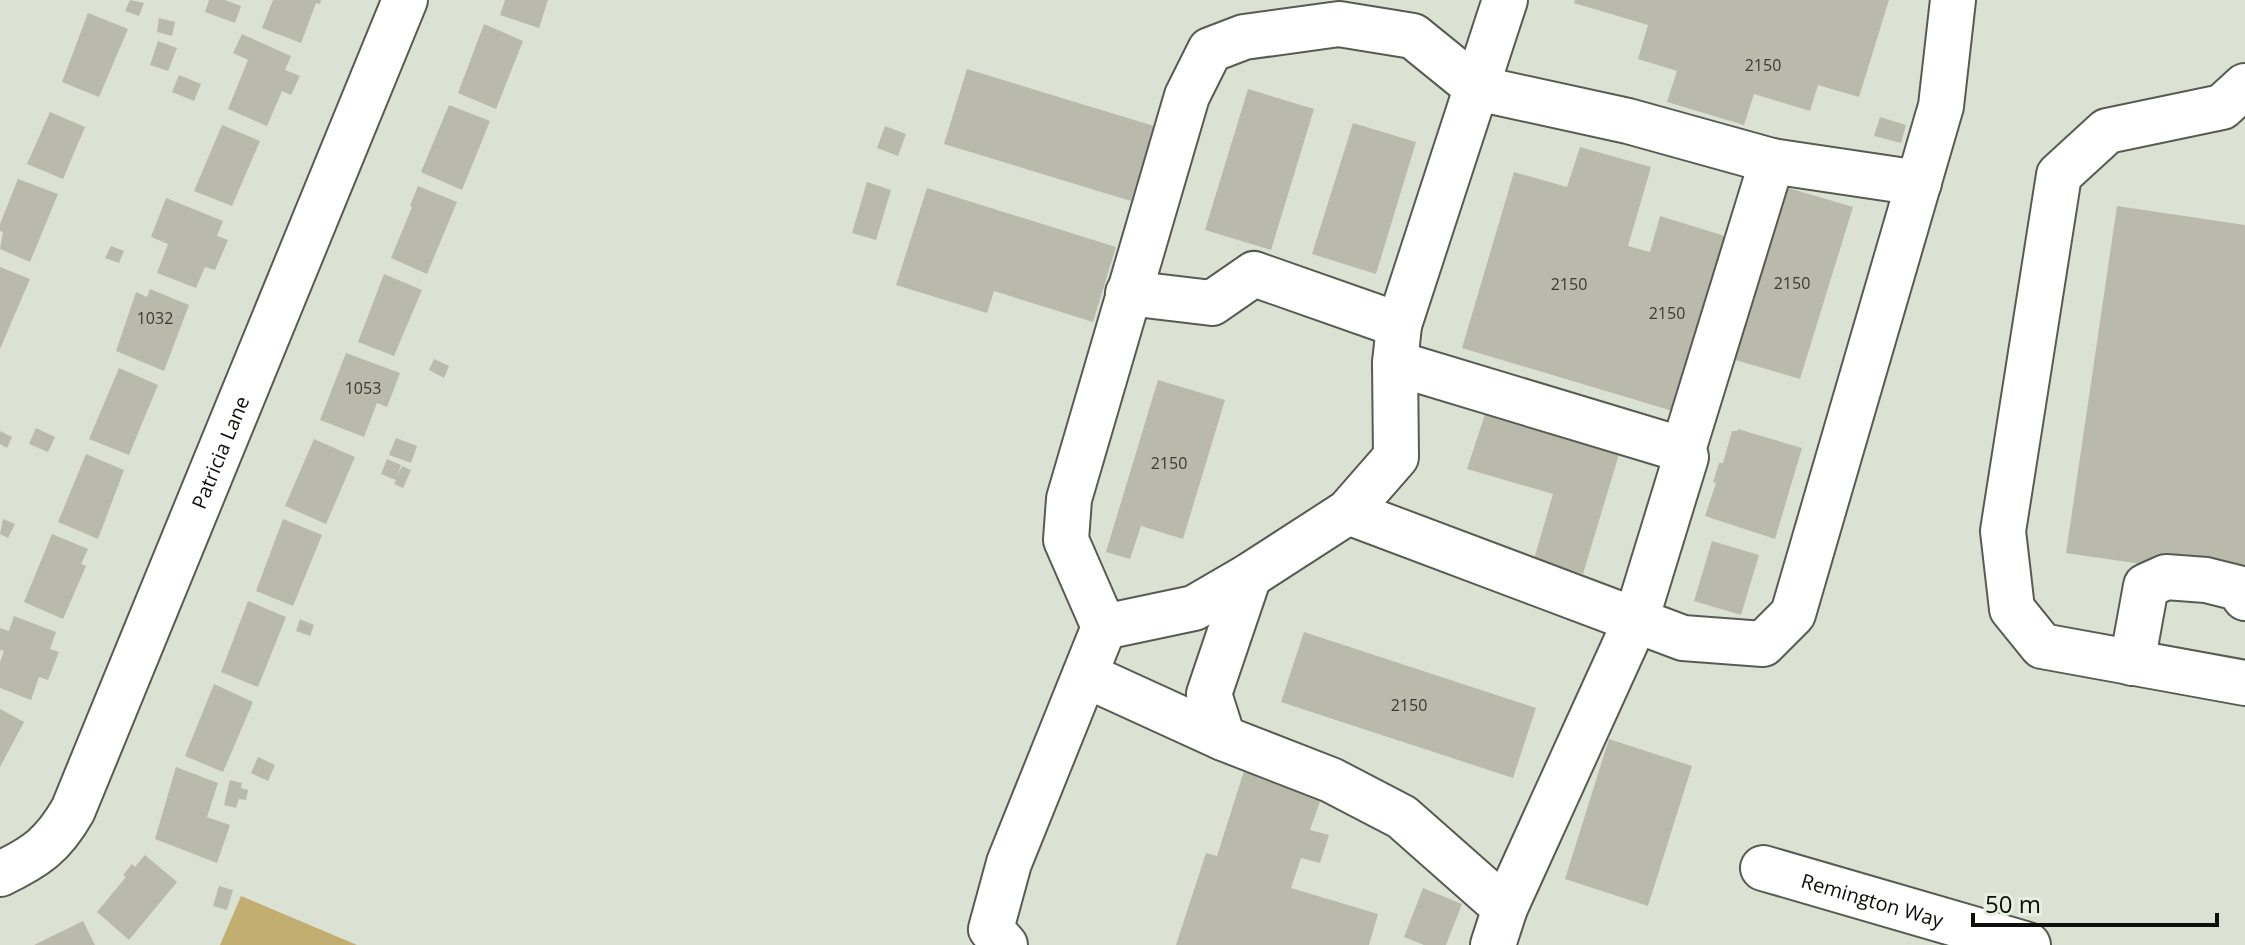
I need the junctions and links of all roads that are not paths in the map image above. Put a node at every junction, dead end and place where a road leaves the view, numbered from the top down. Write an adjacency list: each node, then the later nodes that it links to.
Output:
1 (405, 0): 21 (street, Patricia Lane)
2 (1505, 0): 5 (street)
3 (1953, 0): 7 (street)
4 (2245, 86): 16 (street)
5 (1477, 88): 6 (street); 8 (street); 9 (street)
6 (1772, 161): 7 (street); 10 (street)
7 (1919, 183): 14 (street)
8 (1128, 293): 9 (street); 15 (street)
9 (1397, 344): 10 (street); 11 (street)
10 (1683, 450): 14 (street)
11 (1348, 512): 12 (street); 14 (street)
12 (1249, 576): 15 (street); 19 (street)
13 (2243, 592): 16 (street)
14 (1636, 620): 22 (street)
15 (1104, 627): 17 (street)
16 (2132, 663): 18 (street)
17 (1085, 675): 19 (street); 23 (street)
18 (2245, 683)
19 (1223, 738): 22 (street)
20 (1763, 868): 24 (street, Remington Way)
21 (0, 874)
22 (1499, 926)
23 (1005, 945)
24 (2028, 945)

